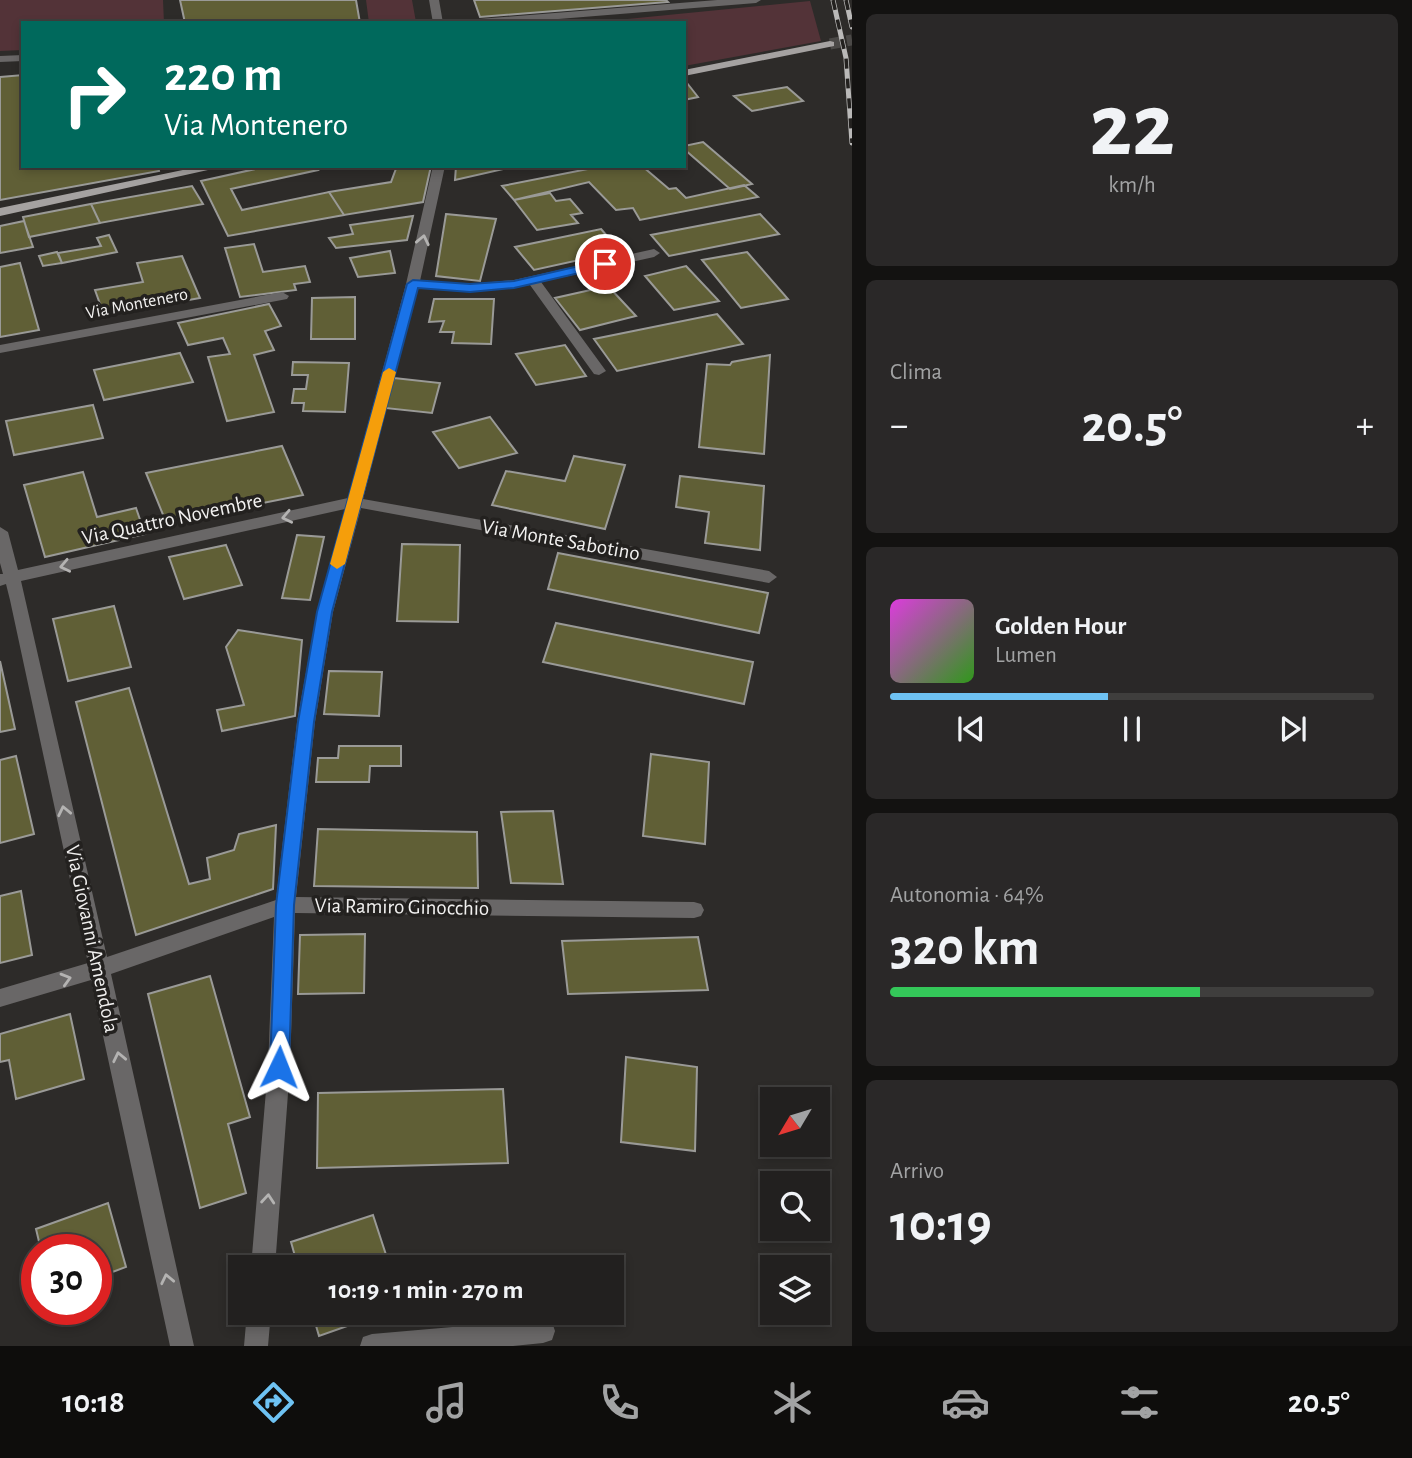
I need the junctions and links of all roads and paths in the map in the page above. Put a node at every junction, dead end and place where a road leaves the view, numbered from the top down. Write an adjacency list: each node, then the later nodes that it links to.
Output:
1 (434, 0): 3 (street)
2 (756, 0): 4 (street)
3 (437, 19)
4 (491, 21)
5 (830, 44): 10 (main road)
6 (21, 58): 7 (street)
7 (0, 59)
8 (21, 69): 9 (street)
9 (0, 71)
10 (686, 73)
11 (210, 168): 13 (main road)
12 (439, 168): 16 (street, one-way to 12)
13 (0, 212)
14 (654, 253): 15 (street)
15 (533, 280): 16 (street); 19 (street)
16 (413, 284): 20 (street)
17 (282, 296): 18 (street, Via Montenero)
18 (0, 349)
19 (599, 372)
20 (354, 502): 22 (street, Via Monte Sabotino); 23 (street, Via Quattro Novembre, one-way to 23); 24 (street)
21 (0, 532): 23 (street, Via Giovanni Amendola)
22 (769, 577)
23 (5, 579): 26 (street, Via Giovanni Amendola, one-way to 23)
24 (285, 905): 25 (street, Via Ramiro Ginocchio); 26 (street, Via Ramiro Ginocchio); 28 (street, one-way to 24)
25 (694, 910)
26 (99, 969): 27 (street, Via Ramiro Ginocchio, one-way to 26); 31 (street, Via Giovanni Amendola, one-way to 26)
27 (0, 998)
28 (263, 1255)
29 (258, 1325): 32 (street)
30 (543, 1331): 33 (street)
31 (182, 1346)
32 (256, 1346)
33 (372, 1346)

